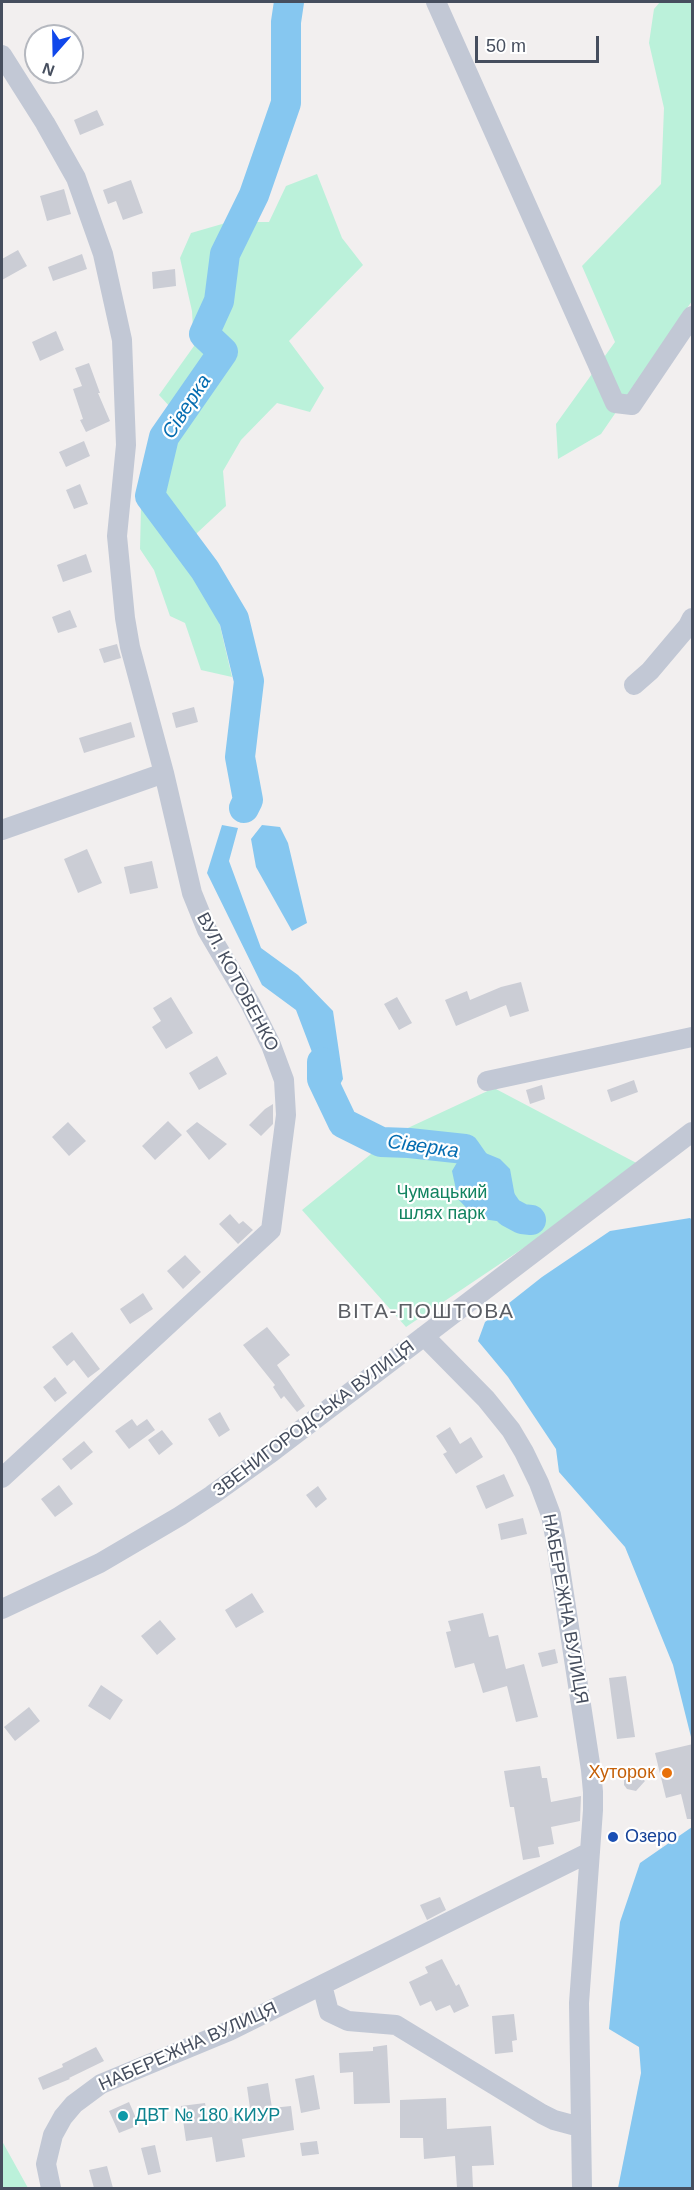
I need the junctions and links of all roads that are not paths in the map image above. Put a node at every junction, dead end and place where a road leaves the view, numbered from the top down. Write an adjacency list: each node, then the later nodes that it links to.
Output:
1 (436, 2): 3 (street)
2 (2, 55): 6 (street, ВУЛ. КОТОВЕНКО)
3 (693, 316)
4 (693, 618): 5 (street)
5 (633, 685)
6 (164, 773): 7 (street); 12 (street, ВУЛ. КОТОВЕНКО)
7 (2, 830)
8 (693, 1037): 9 (street)
9 (487, 1081)
10 (693, 1132): 11 (street, ЗВЕНИГОРОДСЬКА ВУЛИЦЯ)
11 (424, 1336): 13 (street, ЗВЕНИГОРОДСЬКА ВУЛИЦЯ); 14 (street, НАБЕРЕЖНА ВУЛИЦЯ)
12 (2, 1478)
13 (2, 1609)
14 (590, 1852): 15 (street, НАБЕРЕЖНА ВУЛИЦЯ); 16 (street, НАБЕРЕЖНА ВУЛИЦЯ)
15 (322, 1985): 16 (street); 17 (street, НАБЕРЕЖНА ВУЛИЦЯ)
16 (580, 2127): 18 (street, НАБЕРЕЖНА ВУЛИЦЯ)
17 (51, 2188)
18 (582, 2188)

